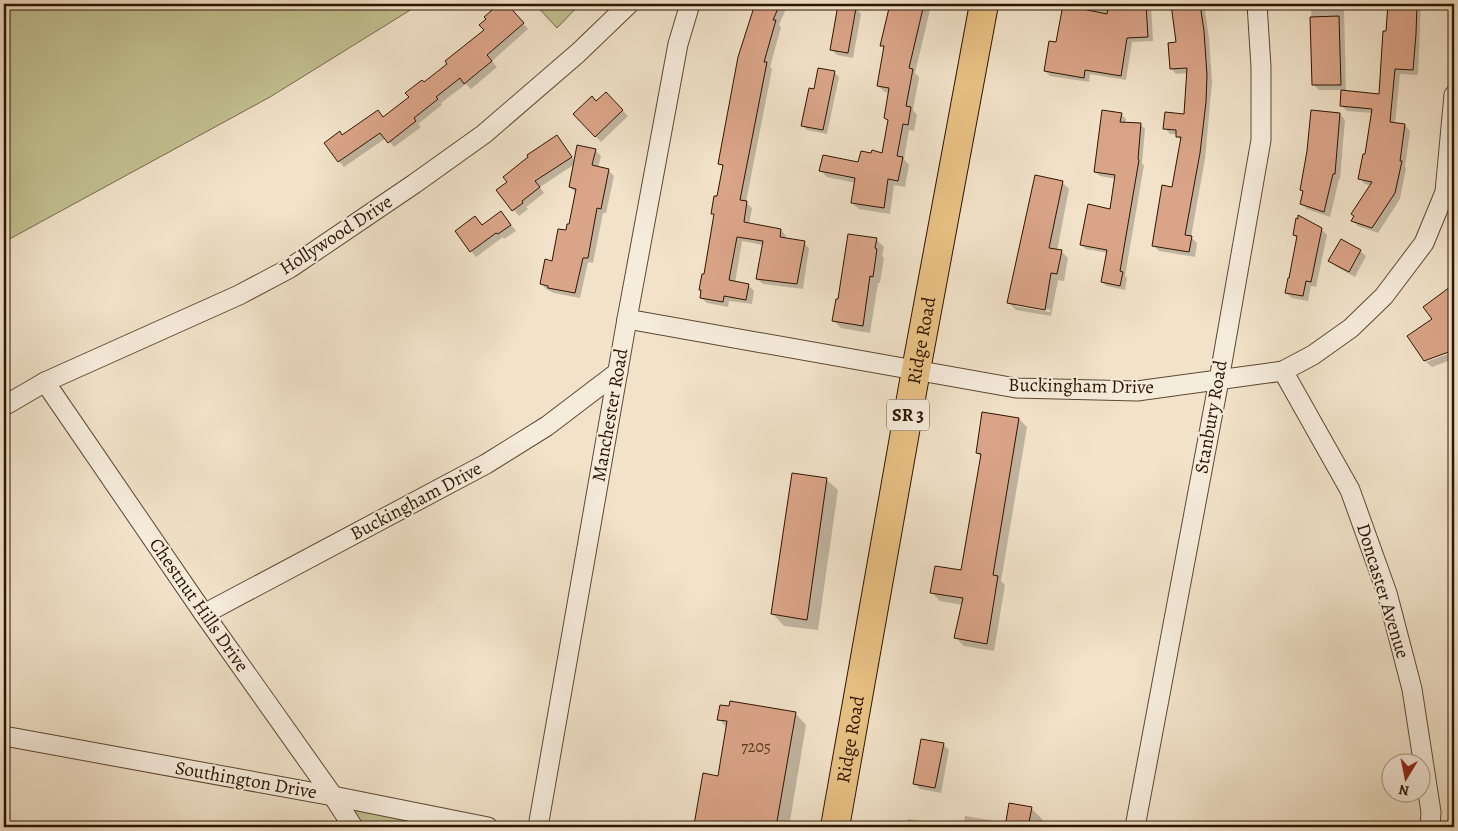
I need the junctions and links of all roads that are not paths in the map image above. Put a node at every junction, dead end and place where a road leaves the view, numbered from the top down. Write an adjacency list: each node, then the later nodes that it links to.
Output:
1 (629, 4): 12 (street, Hollywood Drive)
2 (984, 4): 8 (main road, Ridge Road / SR 3)
3 (1257, 4): 11 (street, Stanbury Road)
4 (684, 7): 7 (street, Manchester Road)
5 (1454, 95): 6 (street, Buckingham Drive)
6 (1450, 198): 9 (street, Buckingham Drive)
7 (627, 319): 8 (street, Buckingham Drive); 10 (street, Manchester Road)
8 (916, 370): 11 (street, Buckingham Drive); 20 (main road, Ridge Road / SR 3)
9 (1283, 371): 11 (street, Buckingham Drive); 22 (street, Doncaster Avenue)
10 (618, 372): 14 (street, Buckingham Drive); 19 (street, Manchester Road)
11 (1218, 380): 21 (street, Stanbury Road)
12 (45, 382): 13 (street, Hollywood Drive); 14 (street, Chestnut Hills Drive)
13 (4, 406)
14 (204, 614): 16 (street, Chestnut Hills Drive)
15 (4, 736): 16 (street, Southington Drive)
16 (333, 796): 17 (street, Chestnut Hills Drive); 18 (street, Southington Drive)
17 (353, 827)
18 (488, 827)
19 (538, 827)
20 (835, 827)
21 (1135, 827)
22 (1430, 827)

